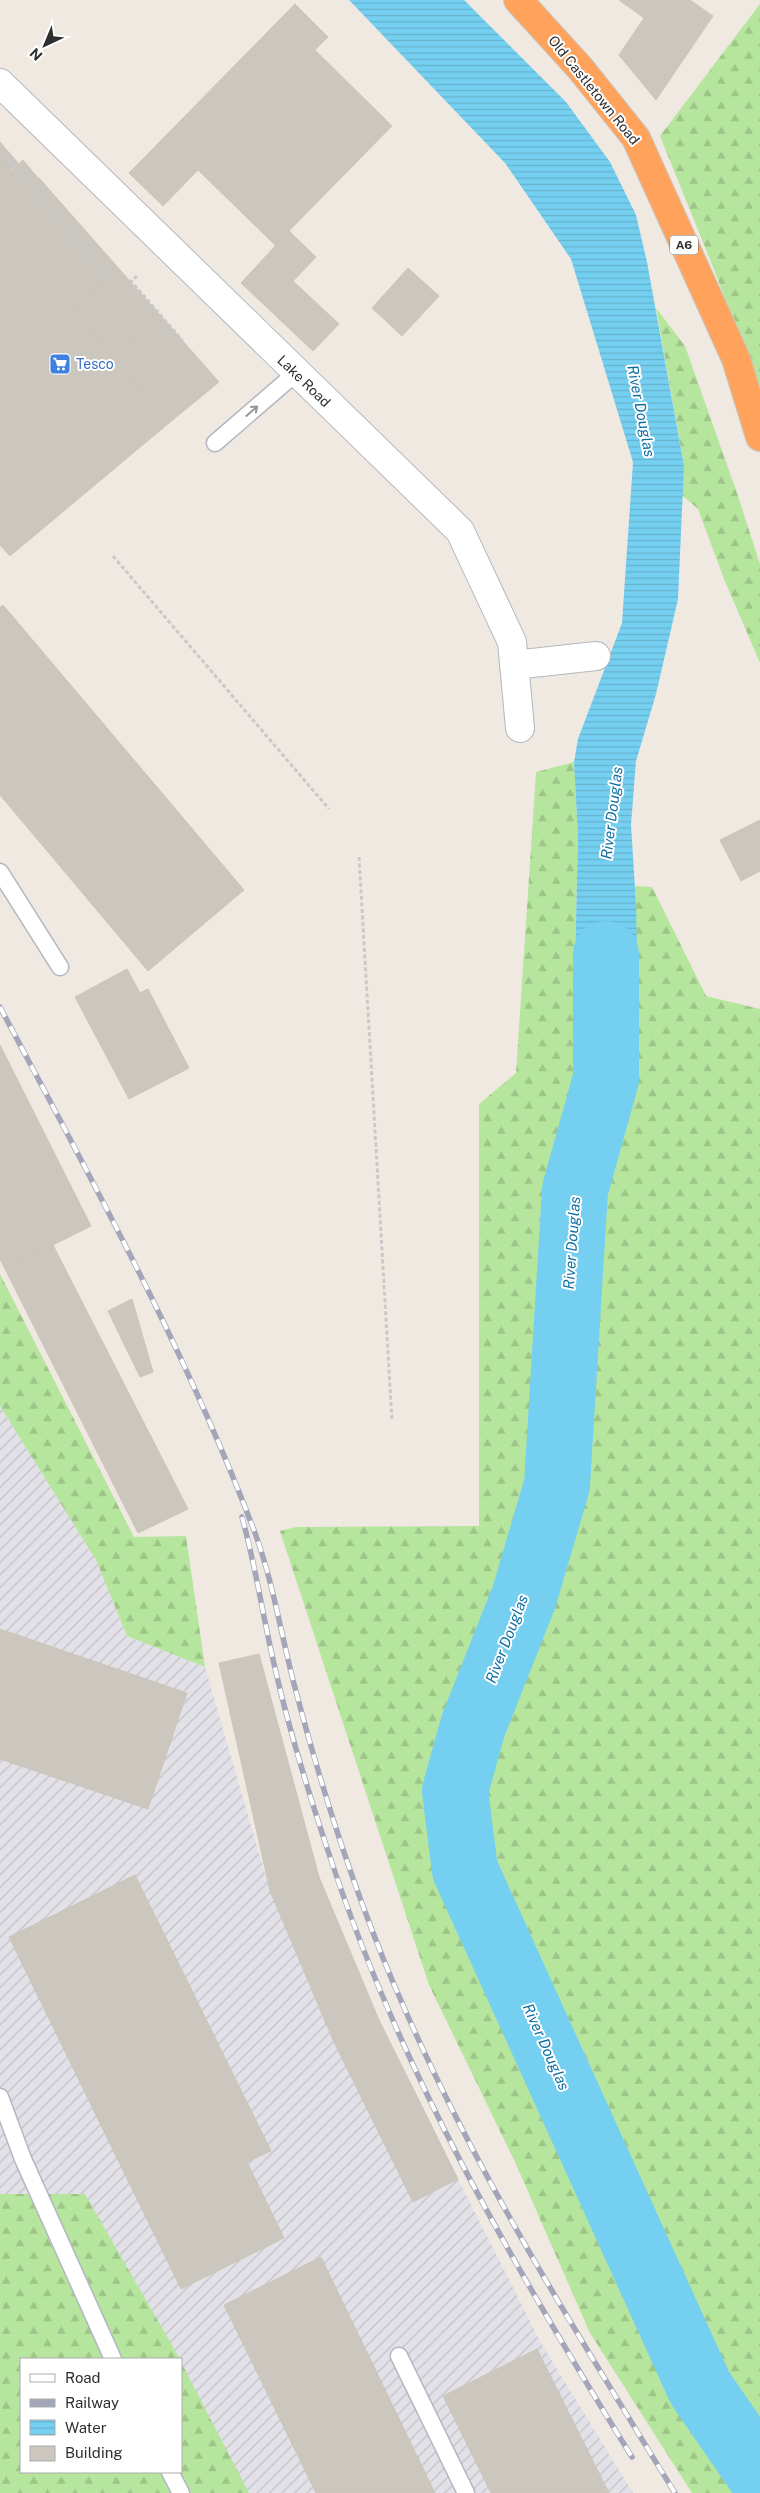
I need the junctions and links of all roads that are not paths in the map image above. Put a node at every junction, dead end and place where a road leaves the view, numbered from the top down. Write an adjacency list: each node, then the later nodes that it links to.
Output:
1 (518, 0): 4 (highway, Old Castletown Road / A6)
2 (0, 83): 3 (street, Lake Road)
3 (296, 373): 5 (lane, one-way to 3); 7 (street, Lake Road)
4 (760, 437)
5 (215, 443)
6 (596, 656): 7 (street)
7 (514, 664): 8 (street, Lake Road)
8 (520, 728)
9 (0, 872): 10 (lane)
10 (60, 968)
11 (0, 2097): 13 (lane)
12 (398, 2356): 16 (lane)
13 (113, 2358)
14 (170, 2473): 15 (lane)
15 (180, 2493)
16 (466, 2493)

